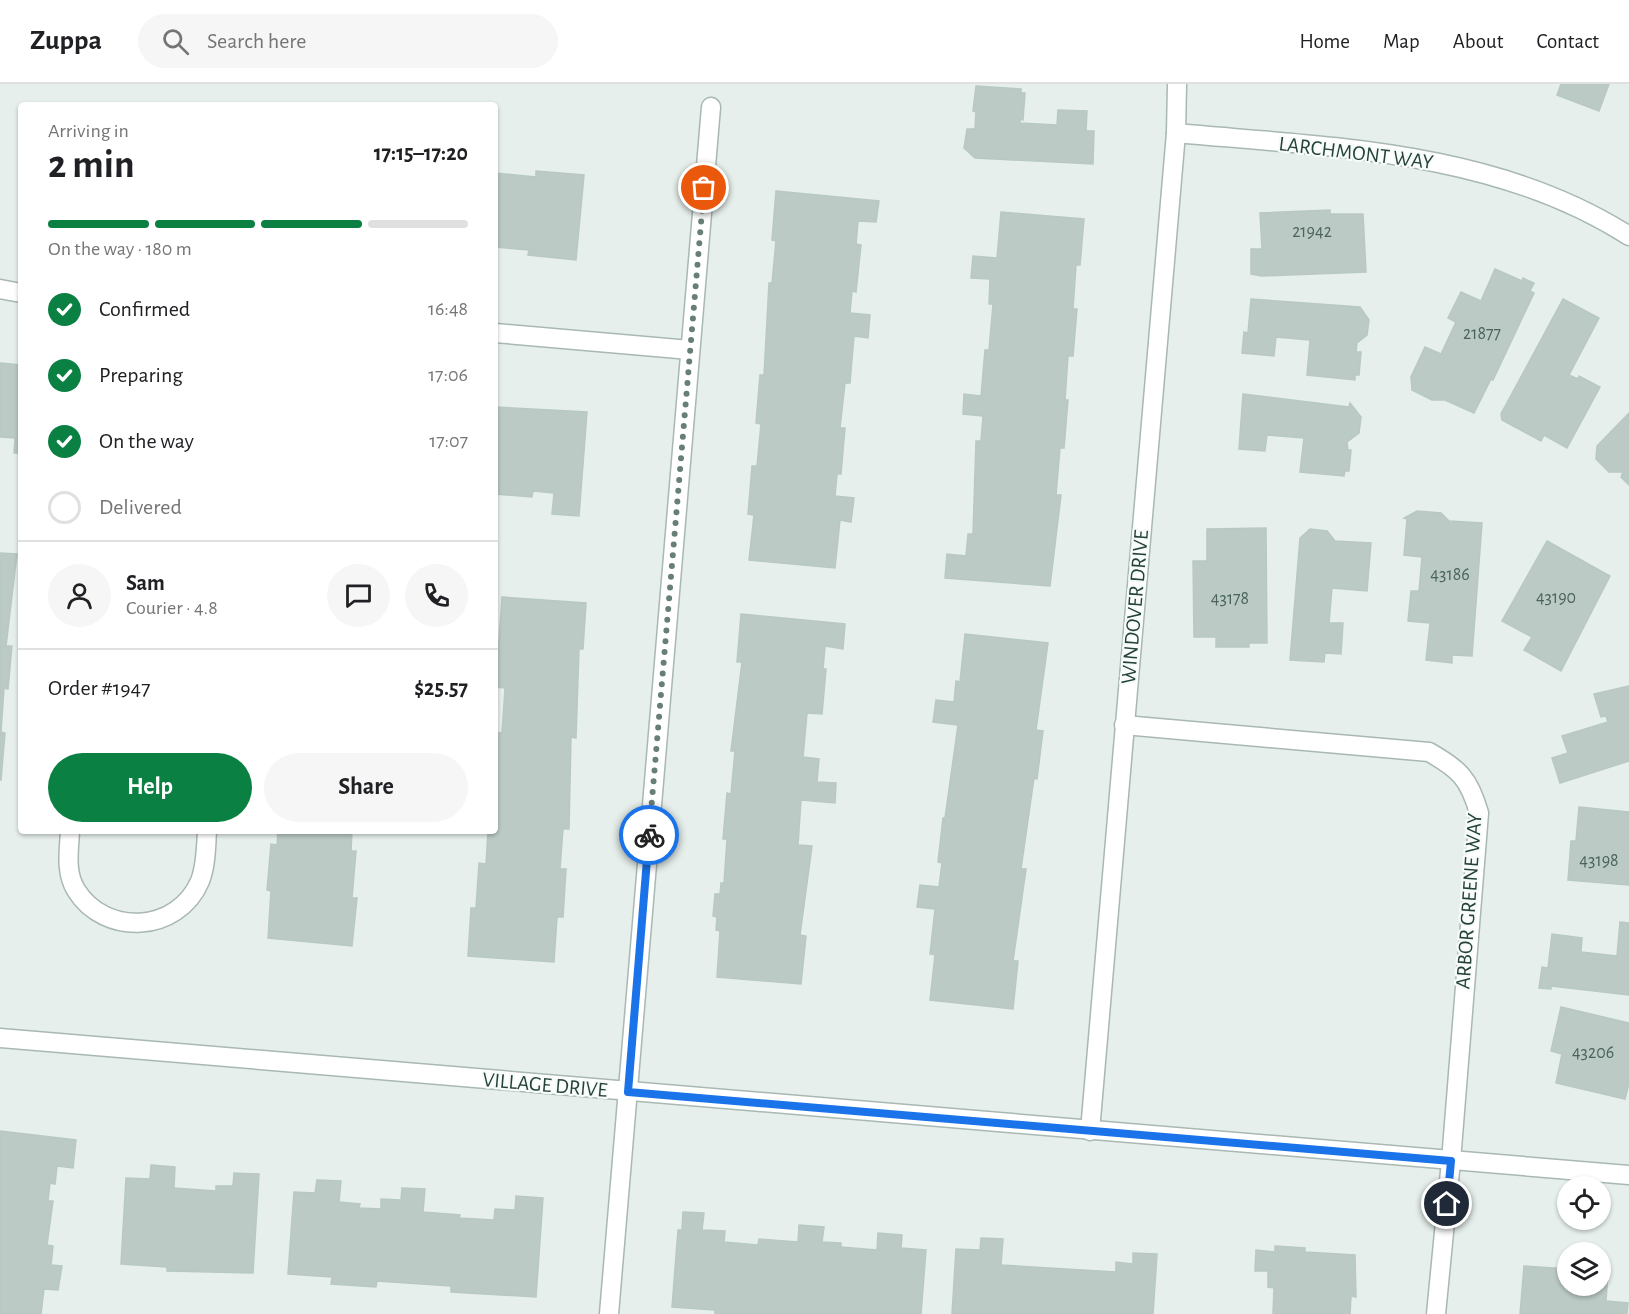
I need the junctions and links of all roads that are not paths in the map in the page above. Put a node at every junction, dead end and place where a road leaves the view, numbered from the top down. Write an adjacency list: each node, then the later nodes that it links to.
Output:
1 (1177, 84): 3 (street, WINDOVER DRIVE)
2 (711, 106): 8 (street)
3 (1176, 133): 4 (street, LARCHMONT WAY); 9 (street, WINDOVER DRIVE)
4 (1629, 236)
5 (0, 289): 6 (street)
6 (18, 292)
7 (498, 333): 8 (street)
8 (690, 350): 13 (street)
9 (1124, 725): 14 (street, WINDOVER DRIVE); 15 (street, ARBOR GREENE WAY)
10 (70, 834): 11 (street)
11 (207, 834)
12 (0, 1038): 13 (street, VILLAGE DRIVE)
13 (628, 1092): 14 (street, VILLAGE DRIVE); 17 (street)
14 (1090, 1131): 15 (street, VILLAGE DRIVE)
15 (1451, 1161): 16 (street, VILLAGE DRIVE); 18 (street, ARBOR GREENE WAY)
16 (1629, 1175)
17 (609, 1314)
18 (1436, 1314)

